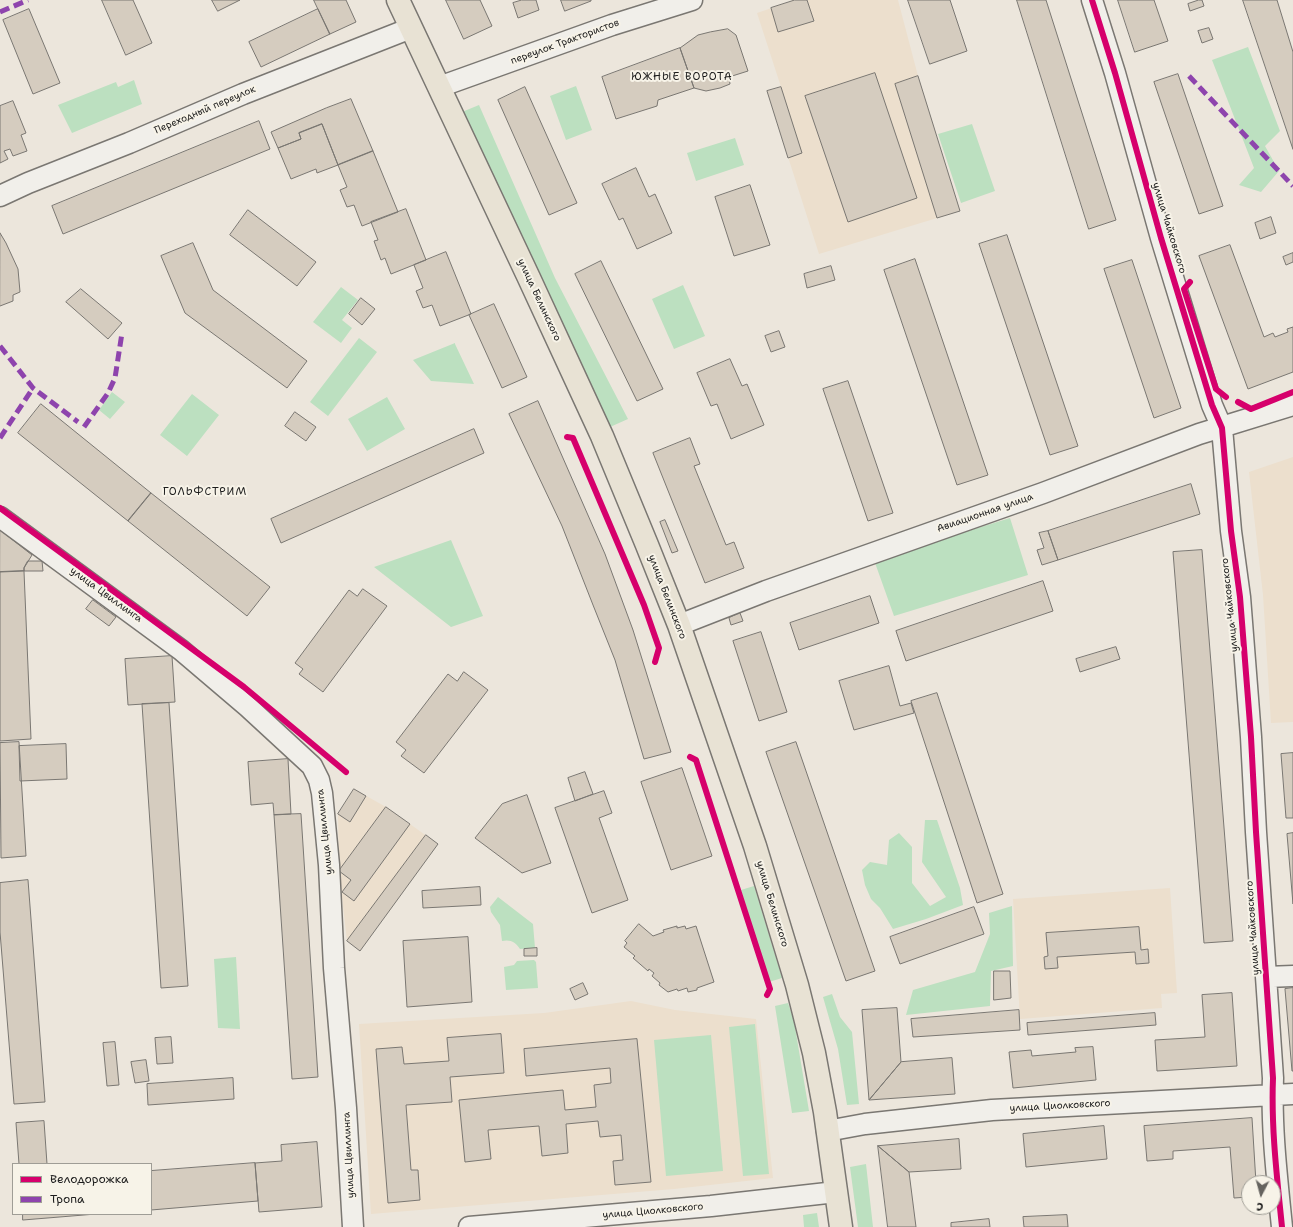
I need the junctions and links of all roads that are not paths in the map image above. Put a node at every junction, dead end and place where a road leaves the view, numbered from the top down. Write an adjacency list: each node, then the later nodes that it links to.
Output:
1 (398, 0): 4 (main road, улица Белинского)
2 (692, 0): 5 (street, переулок Трактористов)
3 (1092, 0): 8 (street, улица Чайковского)
4 (411, 28): 5 (main road, улица Белинского); 6 (street, Переходный переулок)
5 (439, 86): 10 (main road, улица Белинского)
6 (0, 196)
7 (1293, 405): 8 (street, Авиационная улица)
8 (1222, 428): 10 (street, Авиационная улица); 12 (street, улица Чайковского)
9 (0, 517): 17 (street, улица Цвиллинга)
10 (679, 625): 15 (main road, улица Белинского)
11 (1293, 976): 12 (street)
12 (1266, 977): 14 (street, улица Чайковского)
13 (1293, 1094): 14 (street, улица Циолковского)
14 (1272, 1095): 15 (street, улица Циолковского); 20 (street, улица Чайковского)
15 (827, 1131): 16 (main road, улица Белинского)
16 (836, 1192): 18 (street, улица Циолковского); 19 (main road, улица Белинского)
17 (353, 1227)
18 (469, 1227)
19 (841, 1227)
20 (1282, 1227)

